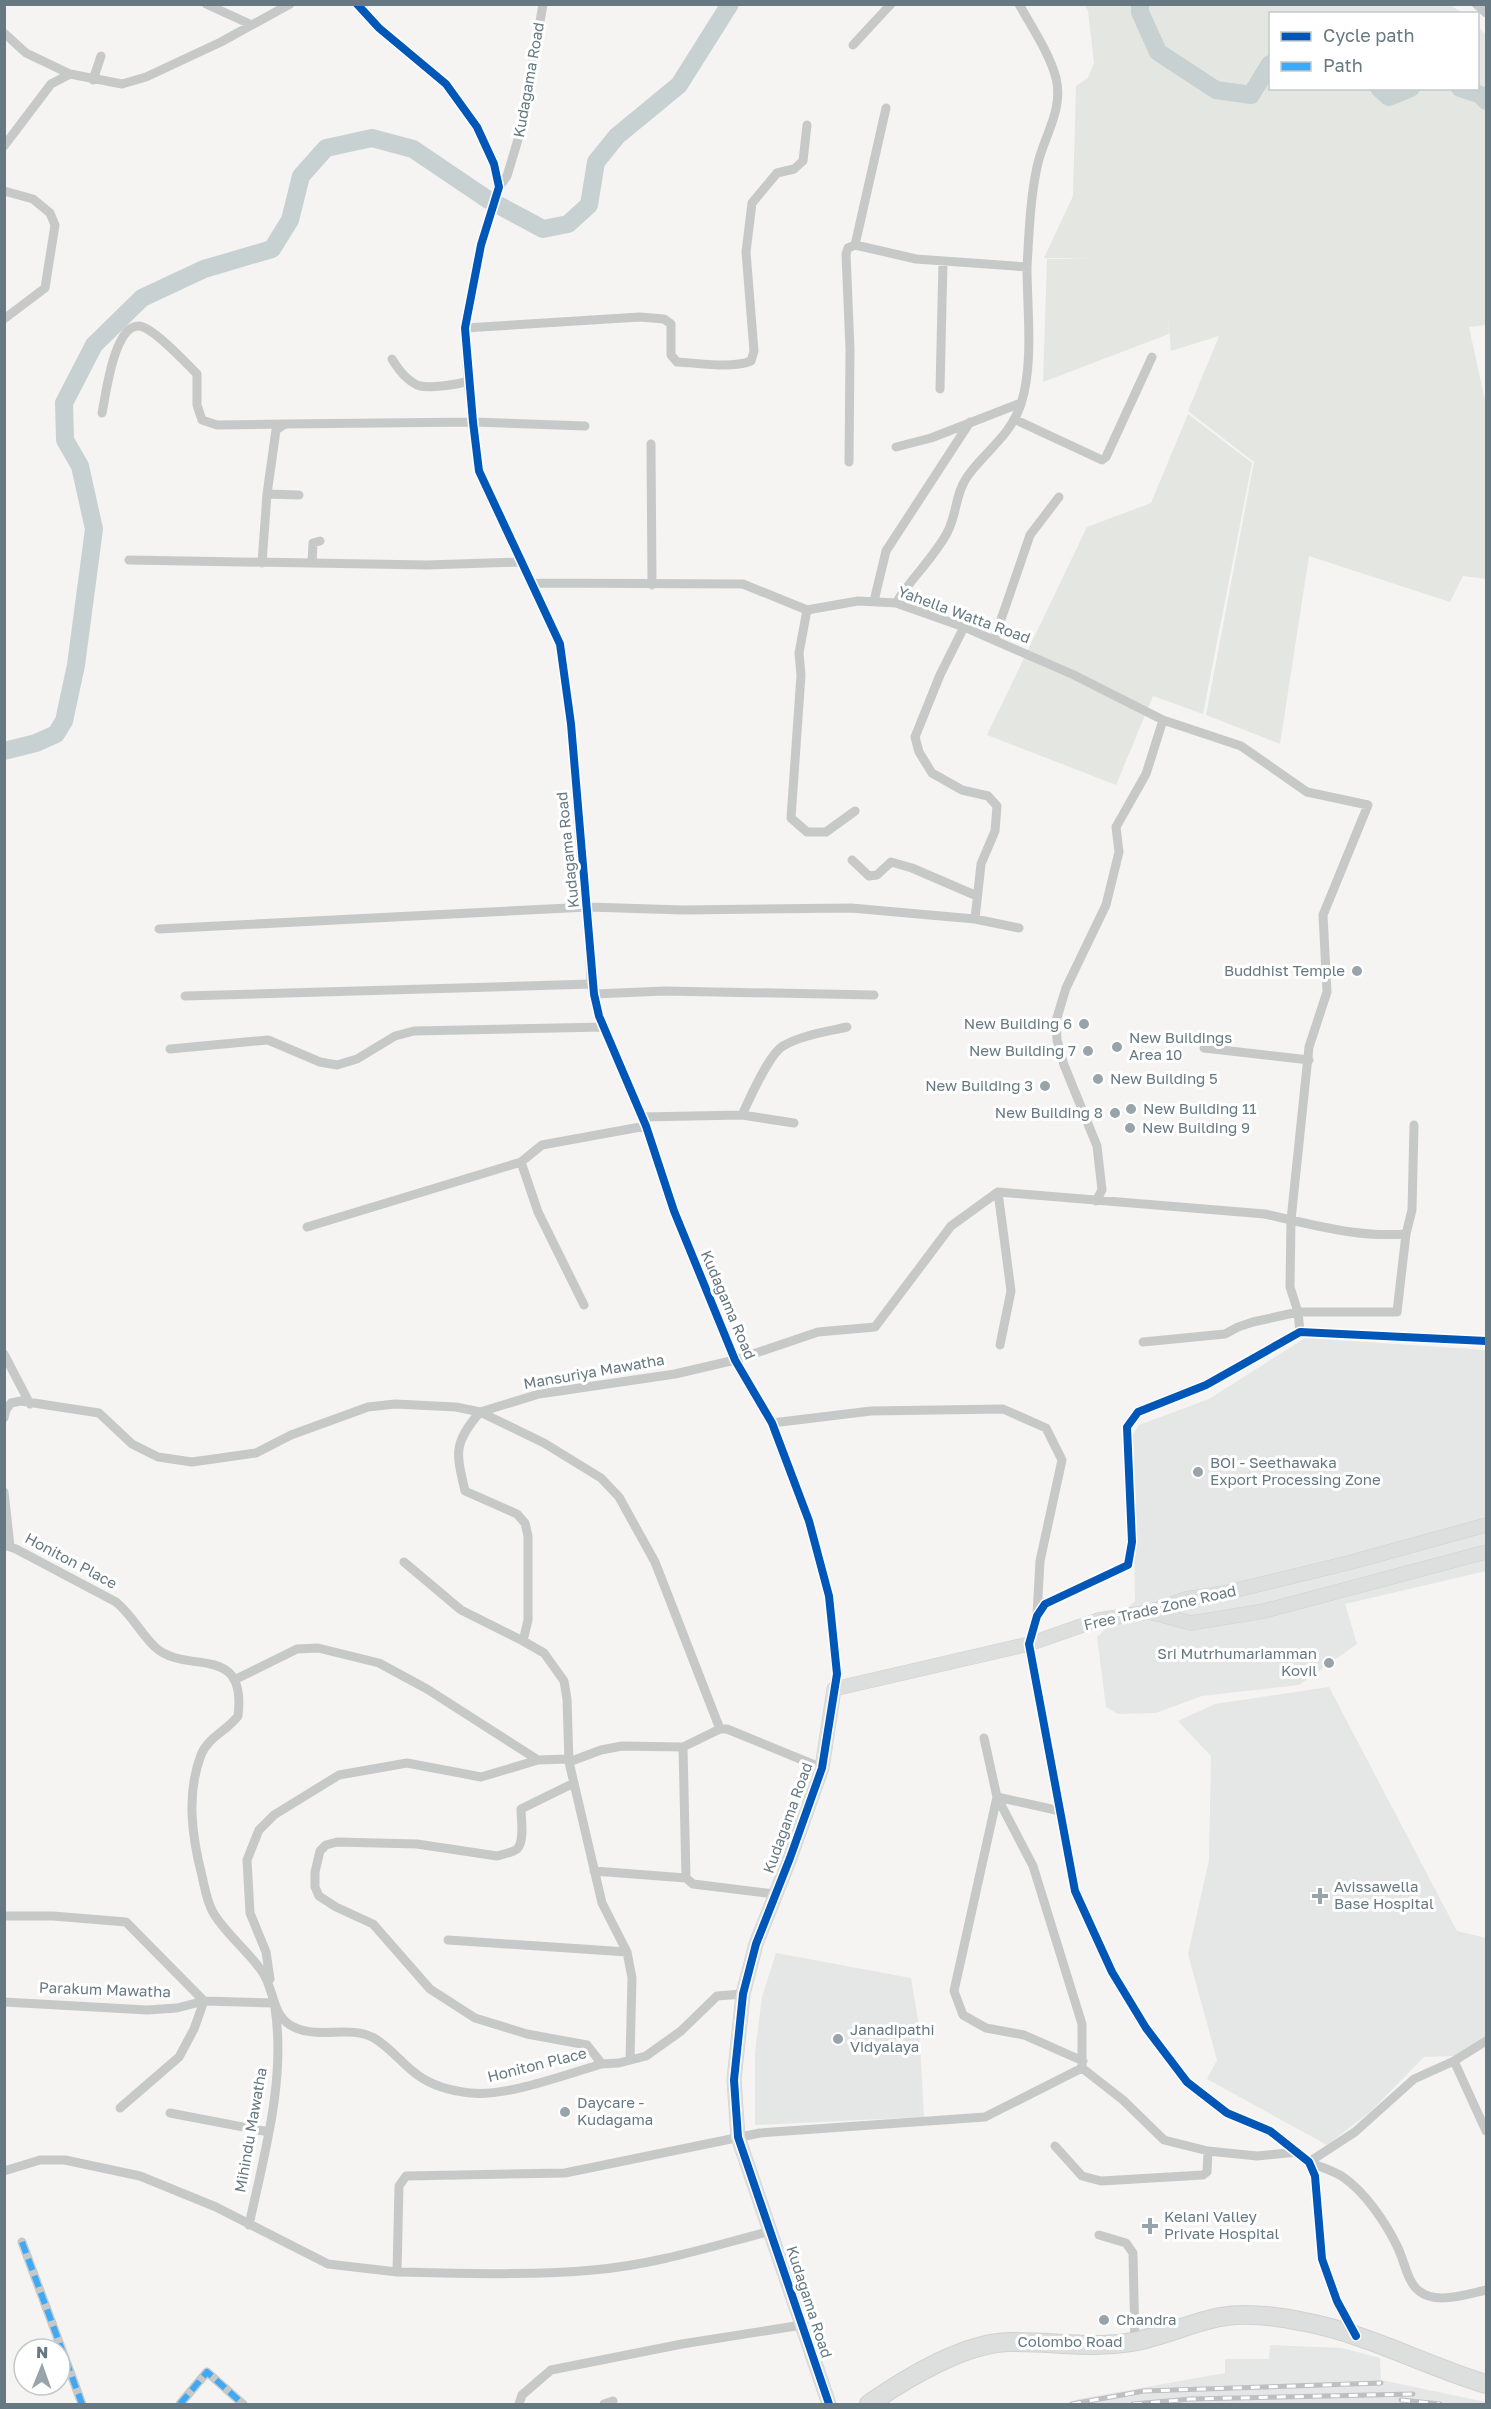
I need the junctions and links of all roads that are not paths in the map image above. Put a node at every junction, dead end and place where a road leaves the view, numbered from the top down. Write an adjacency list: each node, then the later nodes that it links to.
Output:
1 (206, 4): 9 (street)
2 (290, 4): 9 (street)
3 (357, 4): 18 (street)
4 (543, 4): 18 (street, Kudagama Road)
5 (891, 4): 11 (street)
6 (1019, 4): 22 (street)
7 (1476, 4): 8 (street)
8 (1486, 13)
9 (252, 25): 14 (street)
10 (4, 33): 13 (street)
11 (853, 45)
12 (101, 56): 14 (street)
13 (70, 74): 14 (street); 17 (street)
14 (93, 80)
15 (886, 108): 20 (street)
16 (807, 125): 24 (street)
17 (4, 146)
18 (499, 187): 24 (street, Kudagama Road)
19 (4, 191): 23 (street)
20 (855, 245): 21 (street); 38 (street)
21 (943, 262): 22 (street); 28 (street)
22 (1027, 267): 29 (street)
23 (4, 319)
24 (465, 328): 27 (street, Kudagama Road)
25 (1152, 357): 31 (street)
26 (392, 359): 27 (street)
27 (468, 381): 32 (street, Kudagama Road)
28 (940, 389)
29 (1021, 403): 31 (street); 33 (street)
30 (102, 412): 34 (street)
31 (1014, 419): 50 (street)
32 (473, 422): 34 (street); 35 (street); 44 (street, Kudagama Road)
33 (970, 422): 37 (street); 49 (street)
34 (285, 424): 39 (street)
35 (585, 426)
36 (651, 444): 48 (street)
37 (896, 447)
38 (849, 462)
39 (267, 494): 40 (street); 45 (street)
40 (299, 495)
41 (1059, 497): 53 (street)
42 (320, 541): 46 (street)
43 (129, 560): 45 (street)
44 (521, 562): 46 (street); 47 (street, Kudagama Road)
45 (262, 563): 46 (street)
46 (312, 563)
47 (530, 583): 48 (street); 58 (street, Kudagama Road)
48 (652, 585): 51 (street)
49 (874, 601): 50 (street, Yahella Watta Road); 51 (street, Yahella Watta Road)
50 (896, 603): 52 (street, Yahella Watta Road)
51 (807, 610): 55 (street)
52 (964, 627): 53 (street, Yahella Watta Road); 57 (street)
53 (994, 640): 54 (street, Yahella Watta Road)
54 (1163, 720): 69 (street, Yahella Watta Road); 76 (street)
55 (855, 811)
56 (852, 860): 57 (street)
57 (977, 896): 59 (street)
58 (588, 907): 59 (street); 61 (street); 62 (street, Kudagama Road)
59 (975, 919): 60 (street)
60 (1019, 928)
61 (159, 929)
62 (593, 989): 63 (street); 64 (street); 65 (street, Kudagama Road)
63 (874, 995)
64 (185, 996)
65 (605, 1027): 68 (street); 71 (street, Kudagama Road)
66 (847, 1027): 70 (street)
67 (1204, 1048): 69 (street)
68 (170, 1049)
69 (1309, 1060): 77 (street)
70 (742, 1115): 71 (street); 72 (street)
71 (644, 1122): 74 (street); 87 (street, Kudagama Road)
72 (794, 1123)
73 (1414, 1125): 79 (street)
74 (521, 1162): 78 (street); 80 (street)
75 (998, 1192): 76 (street); 85 (street); 87 (street, Mansuriya Mawatha)
76 (1096, 1201): 77 (street)
77 (1291, 1220): 79 (street); 81 (street)
78 (307, 1227)
79 (1406, 1234): 81 (street)
80 (585, 1305)
81 (1298, 1312): 82 (street); 83 (street)
82 (1300, 1332): 84 (street); 98 (street)
83 (1143, 1341)
84 (1486, 1341)
85 (1000, 1345)
86 (4, 1354): 88 (street)
87 (735, 1360): 89 (street, Mansuriya Mawatha); 91 (street, Kudagama Road)
88 (30, 1404): 89 (street); 90 (street)
89 (480, 1412): 99 (street); 103 (street)
90 (4, 1418)
91 (772, 1423): 98 (street); 102 (street, Kudagama Road)
92 (4, 1492): 94 (street)
93 (1486, 1525): 97 (street, Free Trade Zone Road)
94 (7, 1545): 101 (street, Honiton Place)
95 (1486, 1552): 97 (street)
96 (404, 1562): 99 (street)
97 (1149, 1612): 100 (street, Free Trade Zone Road)
98 (1037, 1616): 100 (street)
99 (523, 1641): 107 (street)
100 (1029, 1644): 102 (street, Free Trade Zone Road); 111 (street)
101 (234, 1680): 106 (street); 121 (street, Honiton Place)
102 (834, 1689): 108 (street, Kudagama Road)
103 (720, 1729): 105 (street); 108 (street)
104 (984, 1738): 110 (street)
105 (683, 1747): 107 (street); 113 (street)
106 (538, 1760): 107 (street); 121 (street)
107 (568, 1761): 109 (street)
108 (822, 1768): 114 (street, Kudagama Road)
109 (574, 1783): 112 (street); 125 (street)
110 (997, 1797): 111 (street); 126 (street); 126 (street)
111 (1060, 1811): 134 (street)
112 (594, 1871): 113 (street); 117 (street)
113 (686, 1878): 114 (street)
114 (774, 1894): 118 (street, Kudagama Road)
115 (4, 1916): 119 (street)
116 (448, 1940): 117 (street)
117 (627, 1952): 123 (street)
118 (743, 1994): 123 (street, Honiton Place); 131 (street, Kudagama Road)
119 (204, 2001): 120 (street, Parakum Mawatha); 121 (street); 127 (street)
120 (4, 2002)
121 (274, 2003): 125 (street, Honiton Place); 130 (street, Mihindu Mawatha)
122 (1486, 2041): 124 (street)
123 (630, 2060): 125 (street, Honiton Place)
124 (1454, 2061): 129 (street); 135 (street)
125 (602, 2064)
126 (1083, 2065): 131 (street); 133 (street)
127 (120, 2108)
128 (170, 2113): 130 (street)
129 (1486, 2131)
130 (269, 2132): 137 (street, Mihindu Mawatha)
131 (738, 2137): 138 (street, Kudagama Road); 141 (street)
132 (1055, 2146): 133 (street)
133 (1208, 2151): 134 (street)
134 (1298, 2152): 135 (street)
135 (1310, 2162): 142 (street); 144 (street)
136 (9, 2170): 137 (street)
137 (249, 2225): 141 (street)
138 (771, 2231): 141 (street); 143 (street, Kudagama Road)
139 (1099, 2235): 145 (street)
140 (22, 2242): 147 (street)
141 (397, 2272)
142 (1486, 2290)
143 (802, 2325): 150 (street); 151 (street, Kudagama Road)
144 (1356, 2336): 145 (highway, Colombo Road); 146 (highway, Colombo Road)
145 (1135, 2342): 152 (highway, Colombo Road)
146 (1486, 2384)
147 (82, 2404)
148 (180, 2404): 149 (street)
149 (243, 2404)
150 (519, 2404)
151 (829, 2404)
152 (869, 2404)

